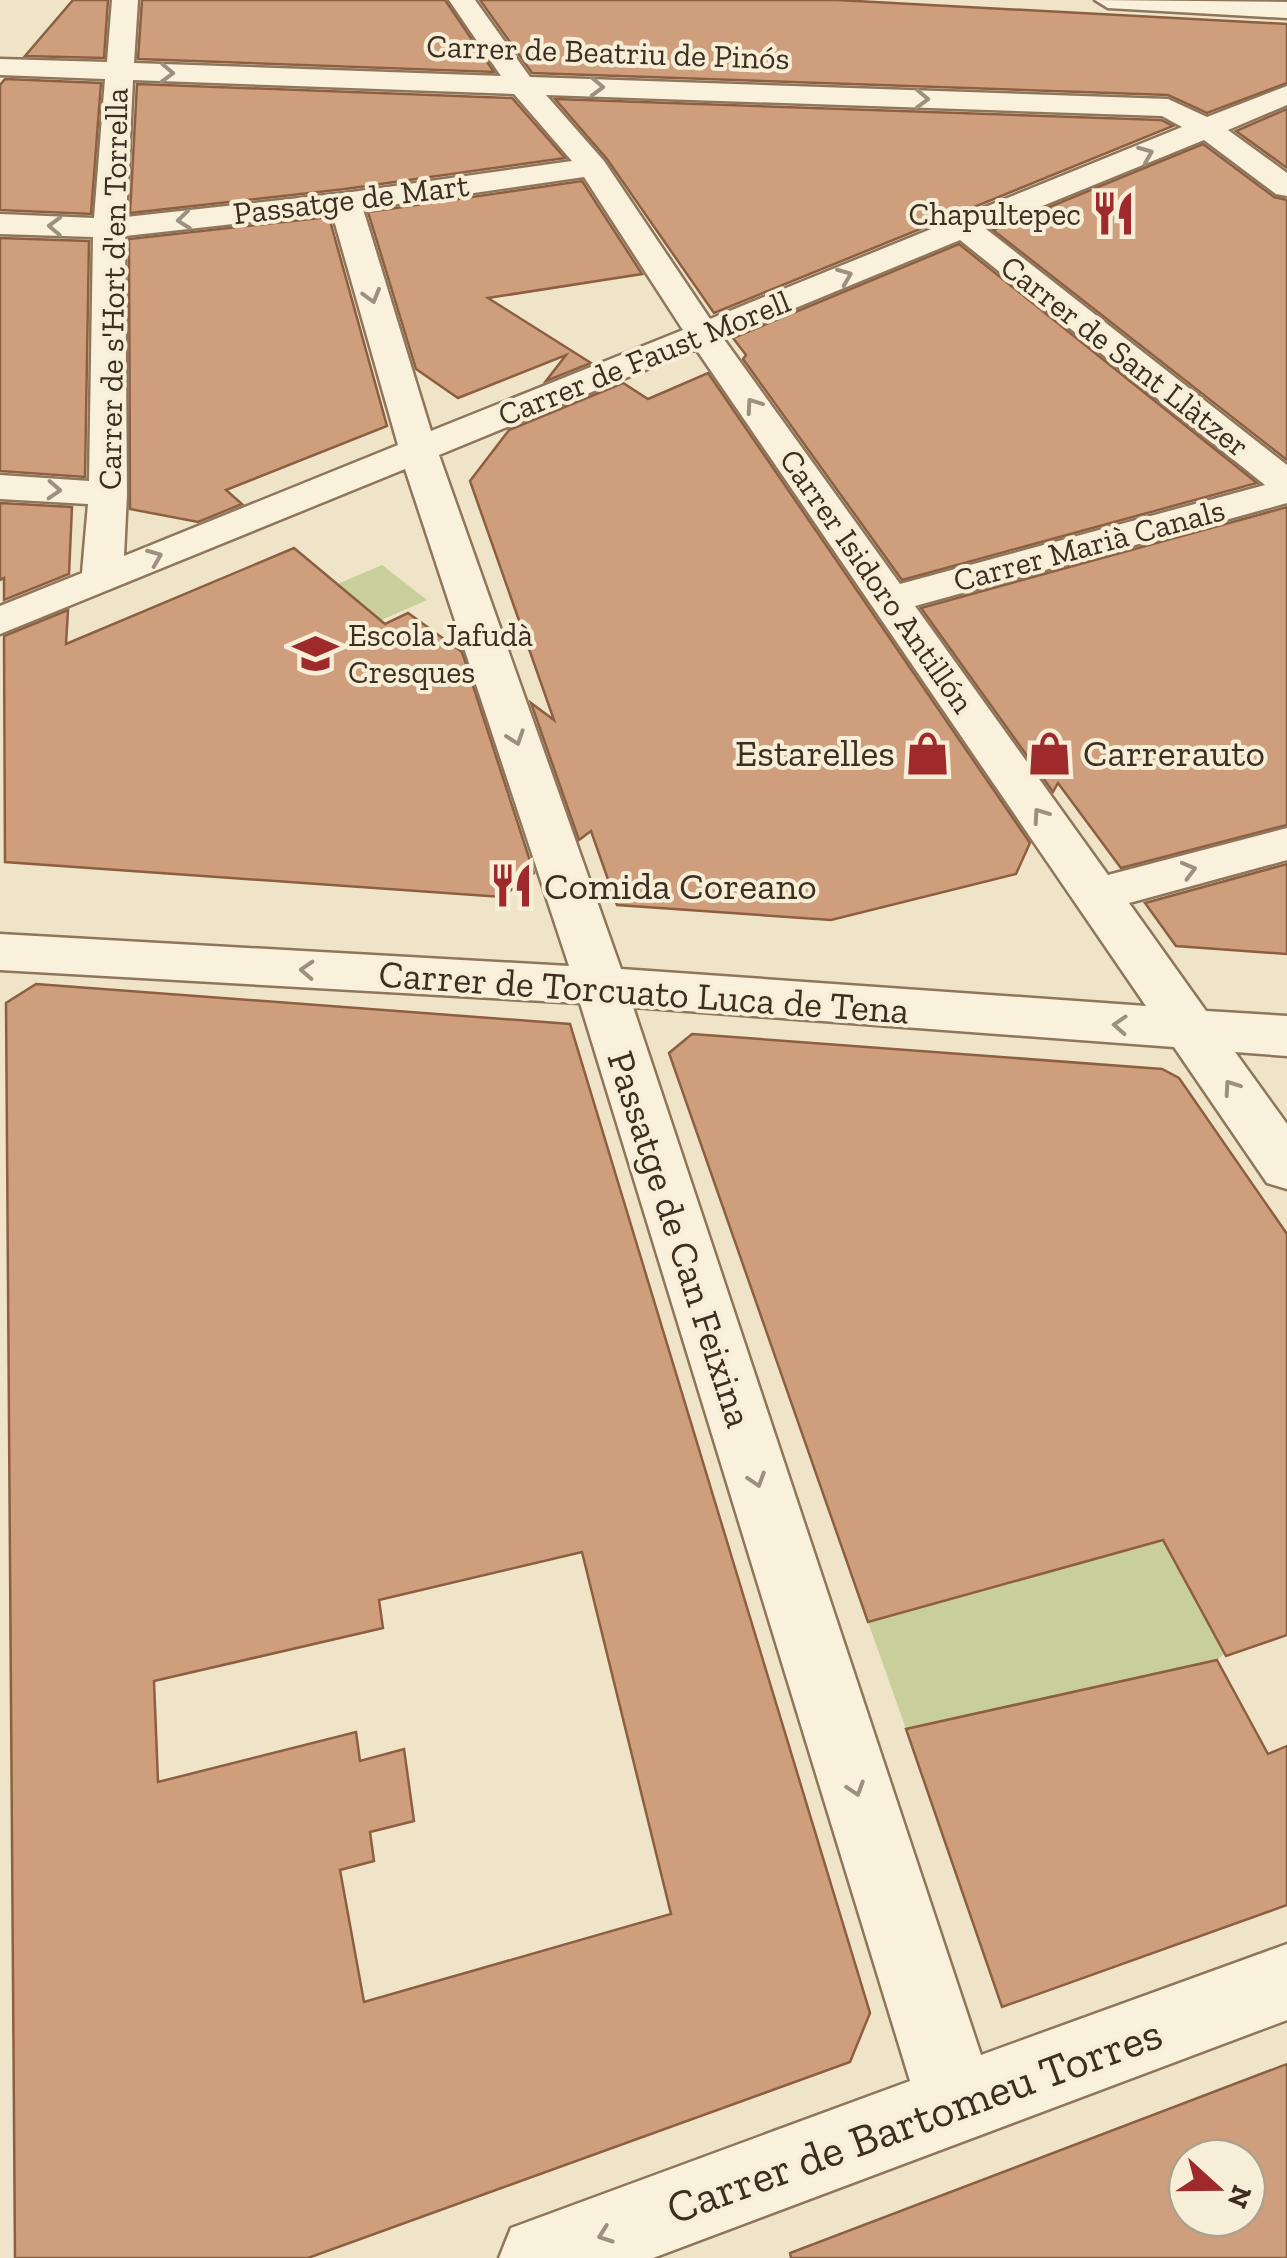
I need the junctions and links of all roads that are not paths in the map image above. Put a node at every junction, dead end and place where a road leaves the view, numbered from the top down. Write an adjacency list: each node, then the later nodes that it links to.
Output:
1 (125, 0): 6 (street, Carrer de s'Hort d'en Torrella)
2 (462, 0): 7 (street, Carrer Isidoro Antillón)
3 (1108, 0): 4 (street)
4 (1287, 10)
5 (0, 66): 6 (street, Carrer de Beatriu de Pinós)
6 (118, 72): 7 (street, Carrer de Beatriu de Pinós, one-way to 7); 14 (street, Carrer de s'Hort d'en Torrella)
7 (521, 84): 9 (street, Carrer de Beatriu de Pinós, one-way to 9); 10 (street, Carrer Isidoro Antillón)
8 (1287, 95): 9 (street, Carrer de Faust Morell)
9 (1208, 129): 11 (street, Carrer de Beatriu de Pinós); 15 (street, Carrer de Faust Morell, one-way to 9)
10 (593, 168): 12 (street, Passatge de Mart); 16 (street, Carrer Isidoro Antillón)
11 (1287, 187)
12 (345, 202): 14 (street, Passatge de Mart, one-way to 14); 17 (street, Passatge de Can Feixina, one-way to 17)
13 (0, 224): 14 (street, Passatge de Mart, one-way to 13)
14 (109, 228): 20 (street, Carrer de s'Hort d'en Torrella)
15 (964, 228): 16 (street, Carrer de Faust Morell, one-way to 15); 19 (street, Carrer de Sant Llàtzer)
16 (704, 334): 17 (street, Carrer de Faust Morell); 22 (street, Carrer Isidoro Antillón, one-way to 16)
17 (418, 450): 21 (street, Carrer de Faust Morell, one-way to 17); 27 (street, Passatge de Can Feixina, one-way to 27)
18 (0, 487): 20 (street, one-way to 20)
19 (1287, 488): 22 (street, Carrer Marià Canals)
20 (108, 494): 21 (street, Carrer de s'Hort d'en Torrella)
21 (102, 579): 23 (street, Carrer de Faust Morell)
22 (890, 600): 25 (street, Carrer Isidoro Antillón, one-way to 22)
23 (0, 620)
24 (1287, 844): 25 (street, one-way to 24)
25 (1095, 895): 28 (street, Carrer Isidoro Antillón)
26 (0, 952): 27 (street, Carrer de Torcuato Luca de Tena, one-way to 26)
27 (600, 986): 28 (street, Carrer de Torcuato Luca de Tena, one-way to 27); 32 (street, Passatge de Can Feixina, one-way to 32)
28 (1190, 1030): 29 (street, Carrer de Torcuato Luca de Tena); 30 (street, Carrer Isidoro Antillón, one-way to 28)
29 (1287, 1036)
30 (1287, 1167)
31 (1287, 1982): 32 (street, Carrer de Bartomeu Torres)
32 (957, 2105): 33 (street, Carrer de Bartomeu Torres, one-way to 33)
33 (541, 2258)

